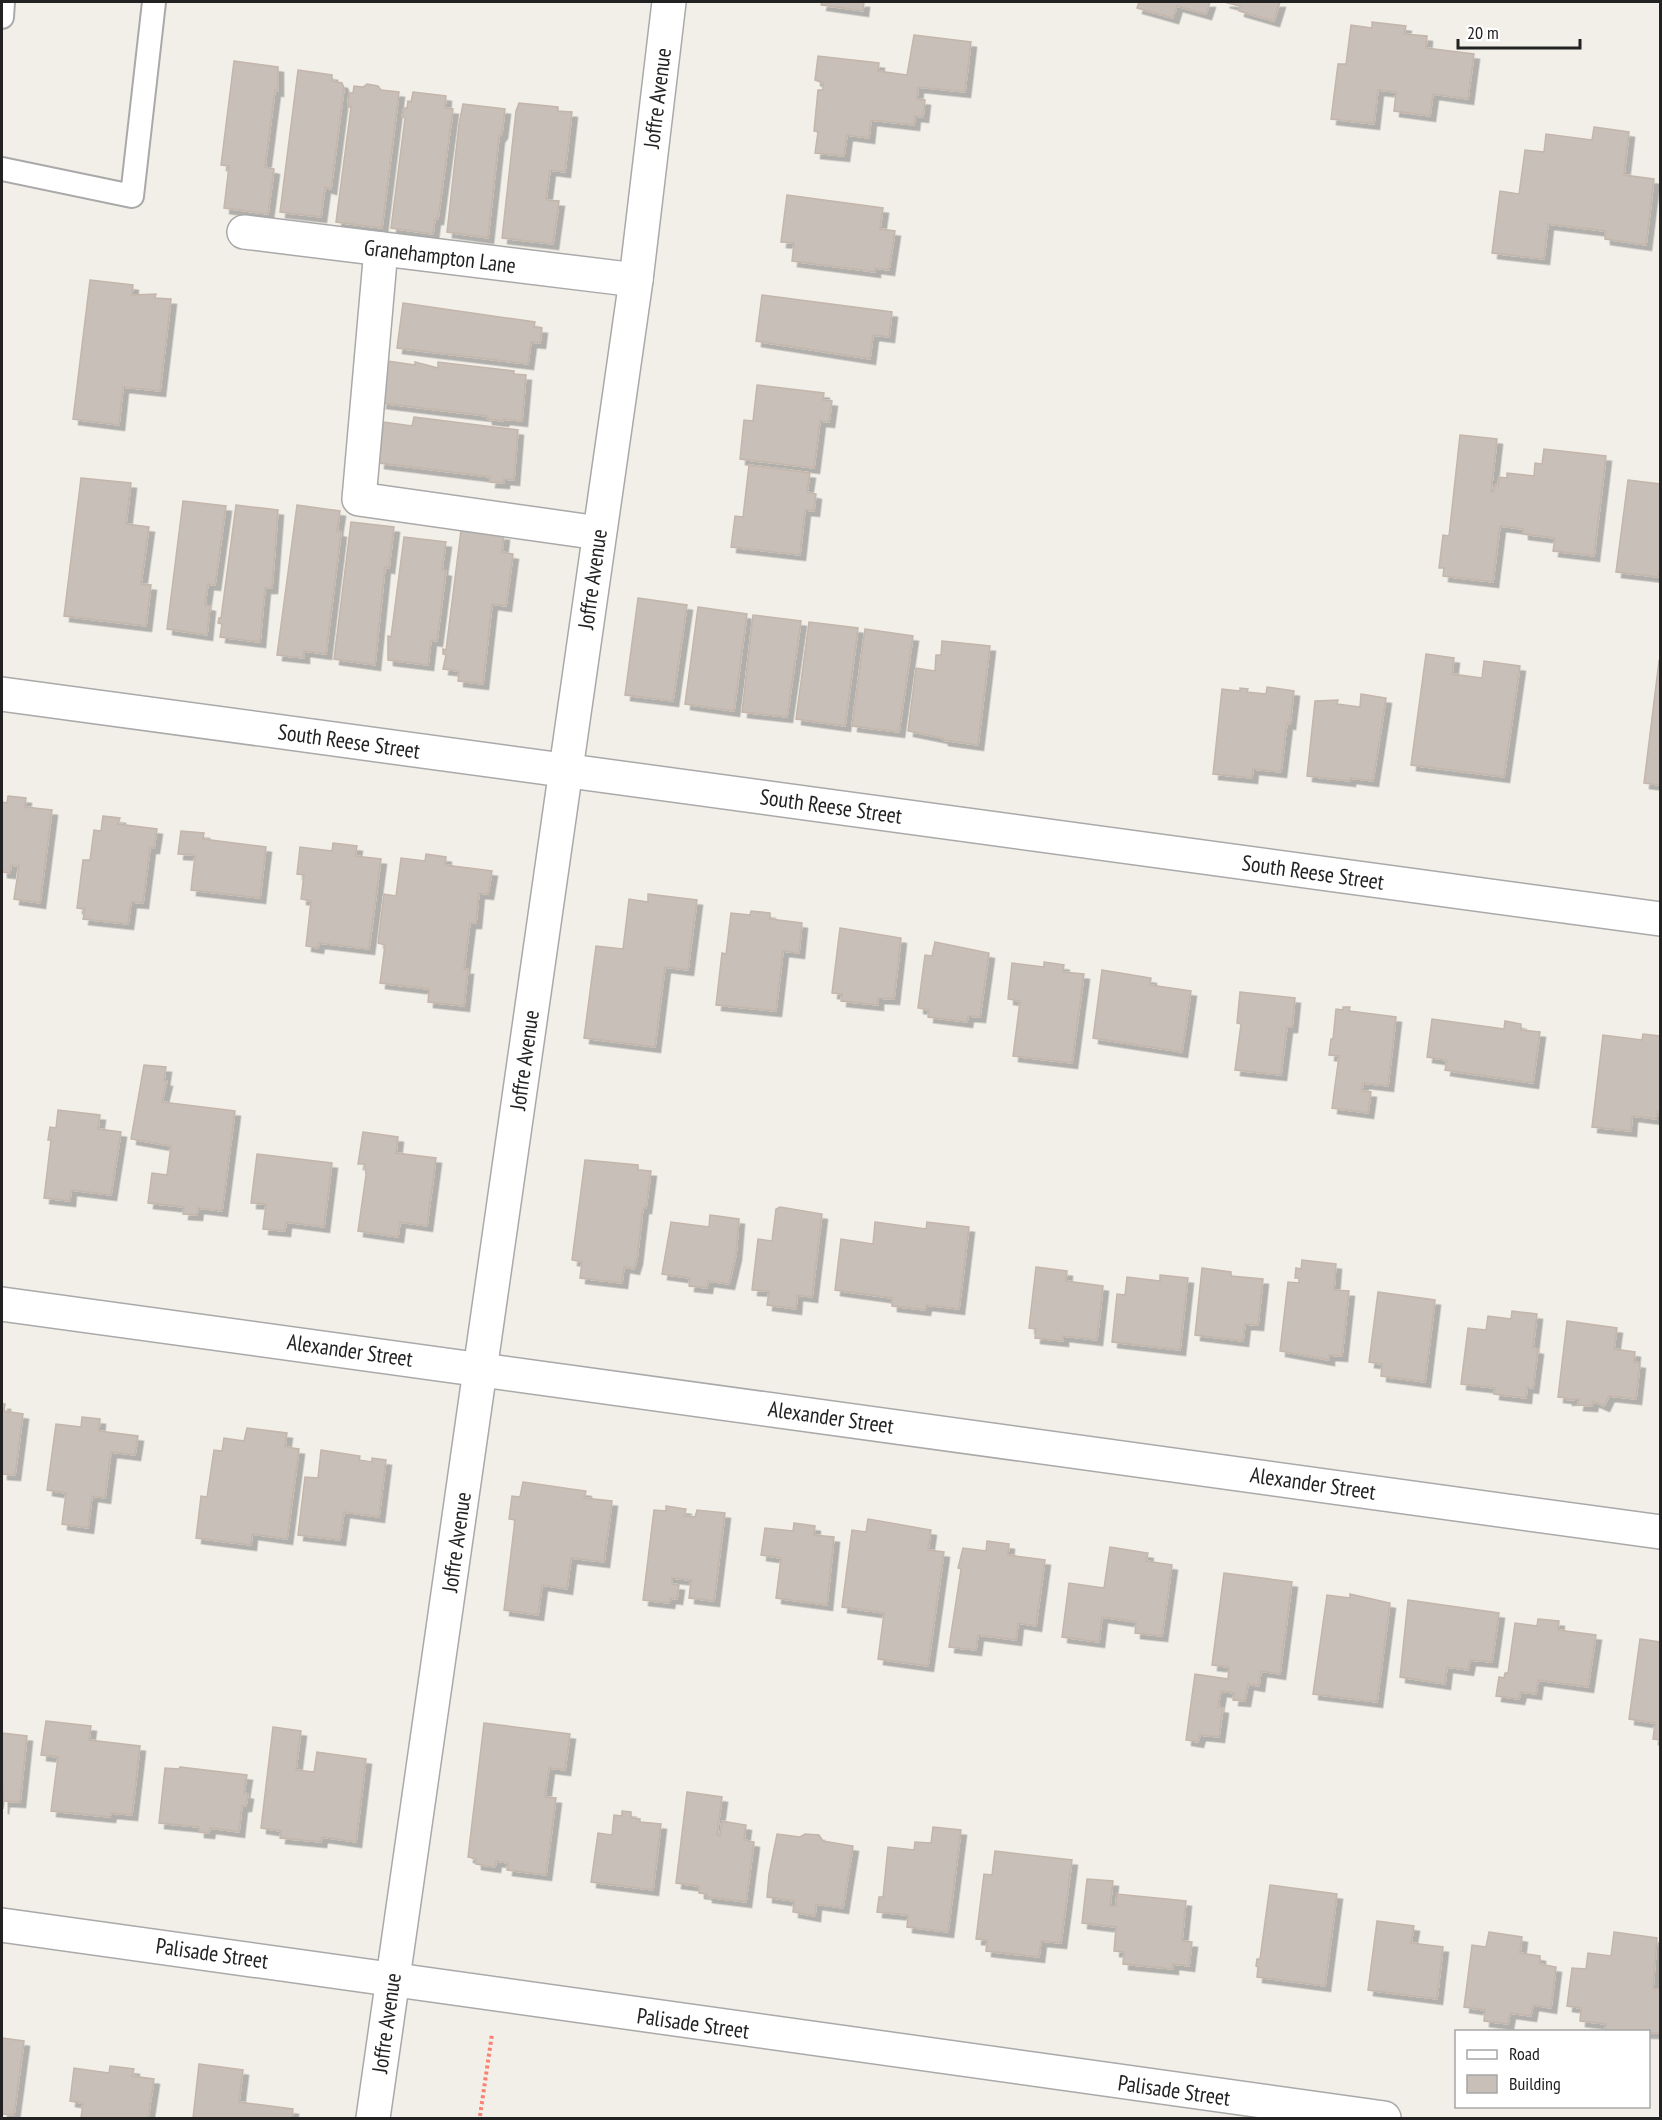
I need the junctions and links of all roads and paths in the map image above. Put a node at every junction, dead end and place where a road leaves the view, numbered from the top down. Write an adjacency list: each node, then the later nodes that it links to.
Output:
1 (3, 2): 4 (lane)
2 (154, 2): 5 (lane)
3 (669, 2): 8 (street, Joffre Avenue)
4 (2, 17)
5 (2, 169)
6 (244, 231): 7 (street, Granehampton Lane)
7 (381, 249): 8 (street, Granehampton Lane); 9 (street)
8 (636, 280): 9 (street, Joffre Avenue)
9 (599, 533): 11 (street, Joffre Avenue)
10 (2, 694): 11 (street, South Reese Street)
11 (565, 770): 12 (street, South Reese Street); 14 (street, Joffre Avenue)
12 (1660, 919)
13 (2, 1304): 14 (street, Alexander Street)
14 (482, 1368): 15 (street, Alexander Street); 17 (street, Joffre Avenue)
15 (1660, 1532)
16 (2, 1925): 17 (street, Palisade Street)
17 (392, 1978): 20 (street, Joffre Avenue); 21 (street, Palisade Street)
18 (492, 2034): 19 (path)
19 (480, 2116)
20 (373, 2118)
21 (1384, 2118)

